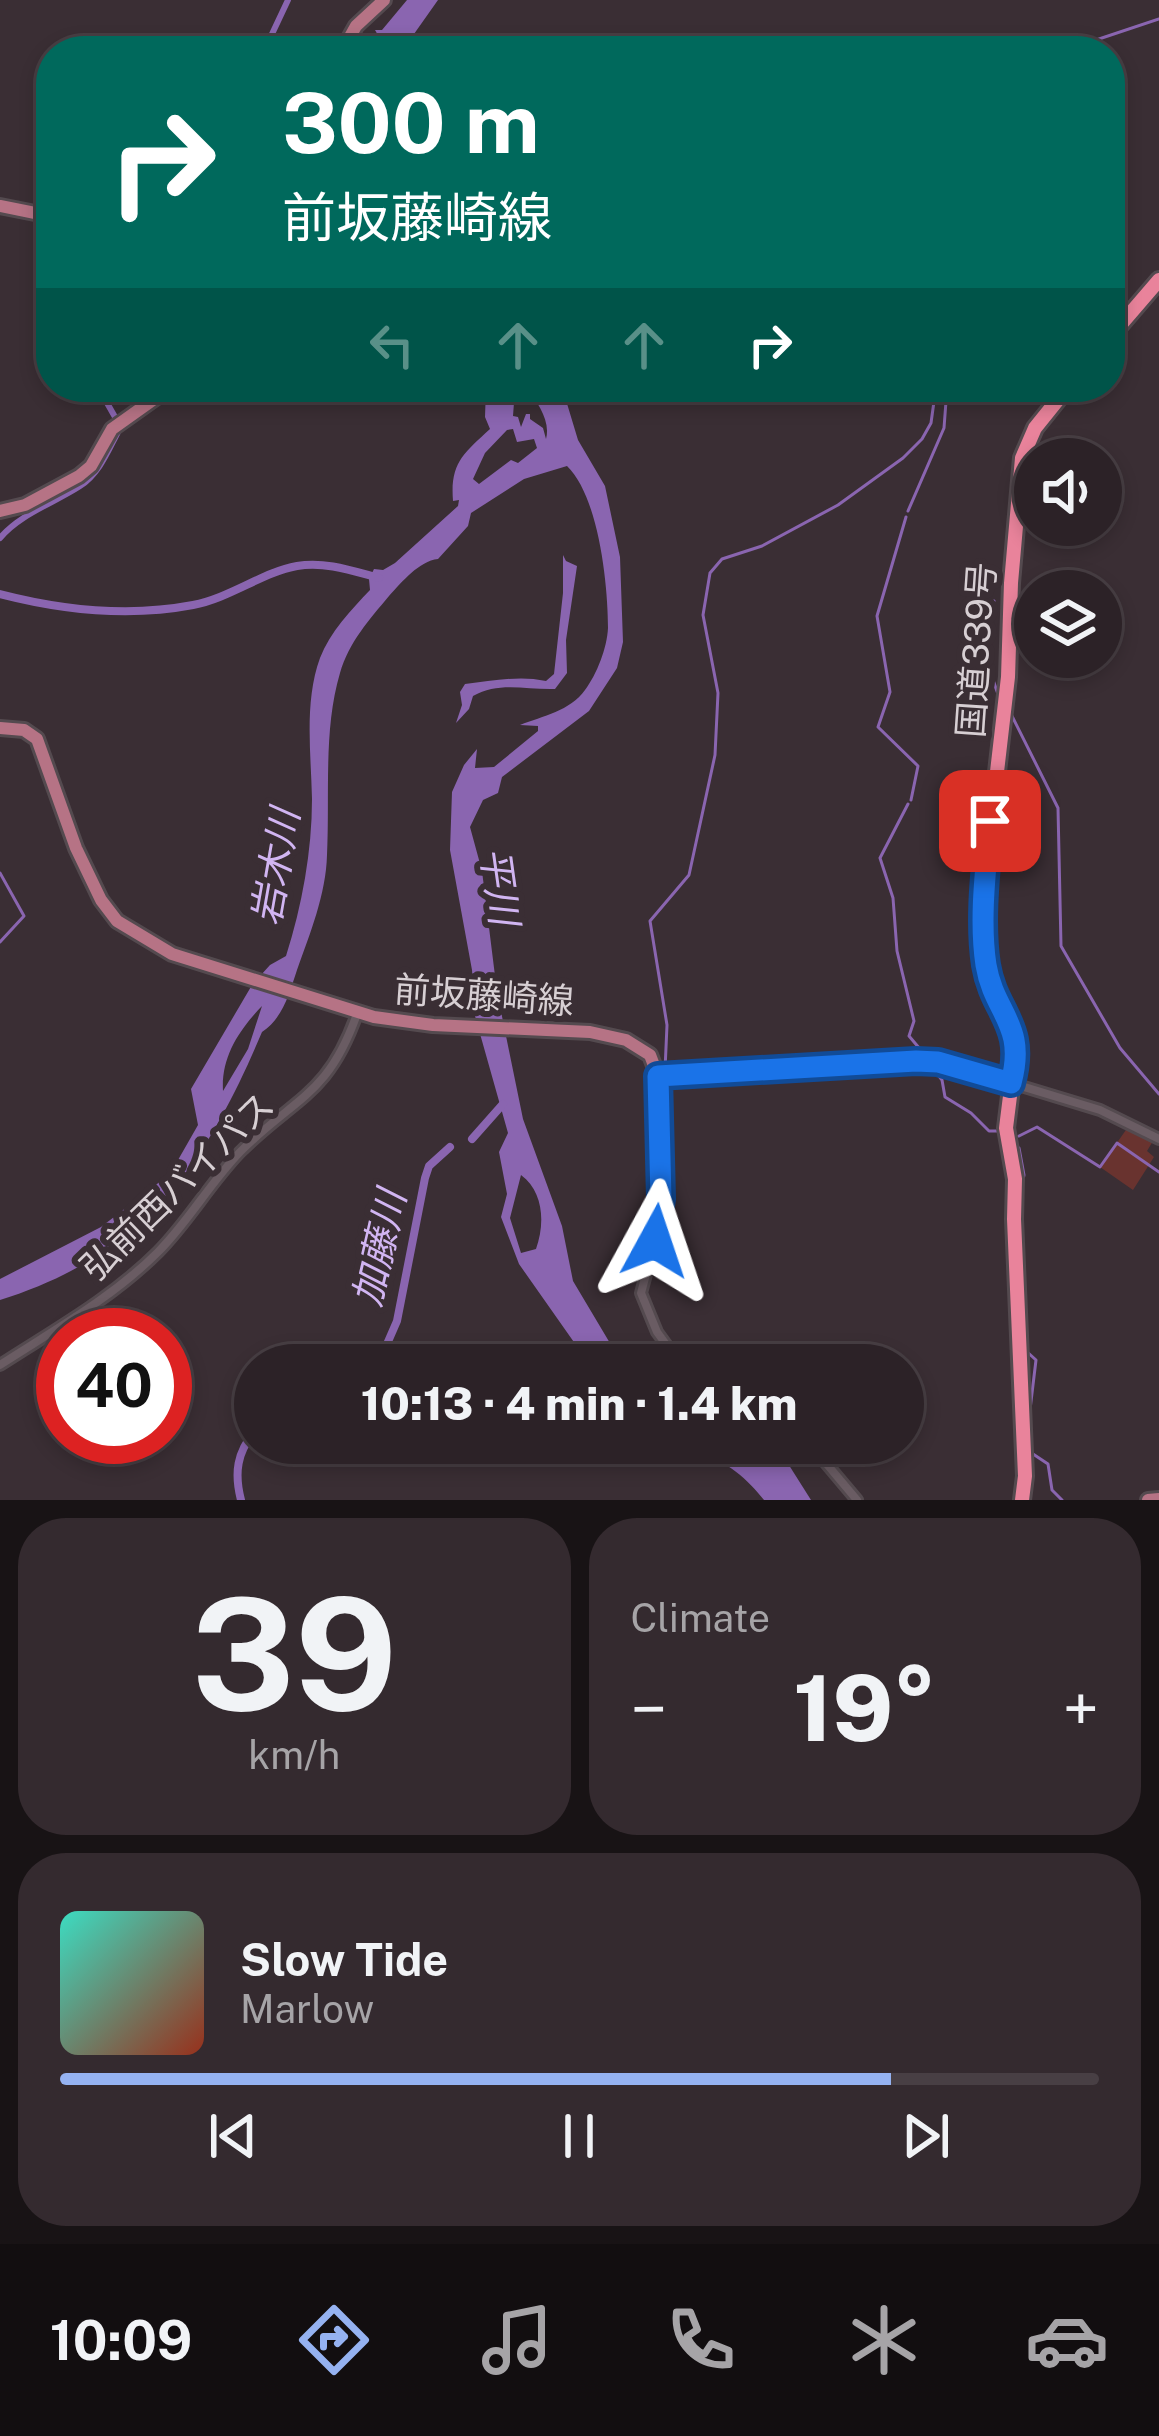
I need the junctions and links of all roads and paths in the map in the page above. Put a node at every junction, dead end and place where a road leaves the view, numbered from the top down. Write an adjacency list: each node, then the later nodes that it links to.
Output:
1 (385, 0): 2 (main road)
2 (350, 36)
3 (0, 206): 4 (main road)
4 (36, 213)
5 (1159, 280): 6 (highway)
6 (1125, 320)
7 (150, 402): 9 (main road)
8 (1056, 402): 13 (highway, 国道339号)
9 (0, 511)
10 (0, 728): 11 (main road, 前坂藤崎線)
11 (357, 1014): 12 (main road, 前坂藤崎線); 16 (street, 弘前西バイパス)
12 (658, 1076): 13 (main road); 15 (street)
13 (1011, 1083): 14 (street); 20 (highway, 国道339号)
14 (1159, 1139)
15 (666, 1344)
16 (0, 1365)
17 (827, 1464): 19 (street)
18 (1159, 1499): 21 (main road)
19 (857, 1500)
20 (1022, 1500)
21 (1148, 1500)

